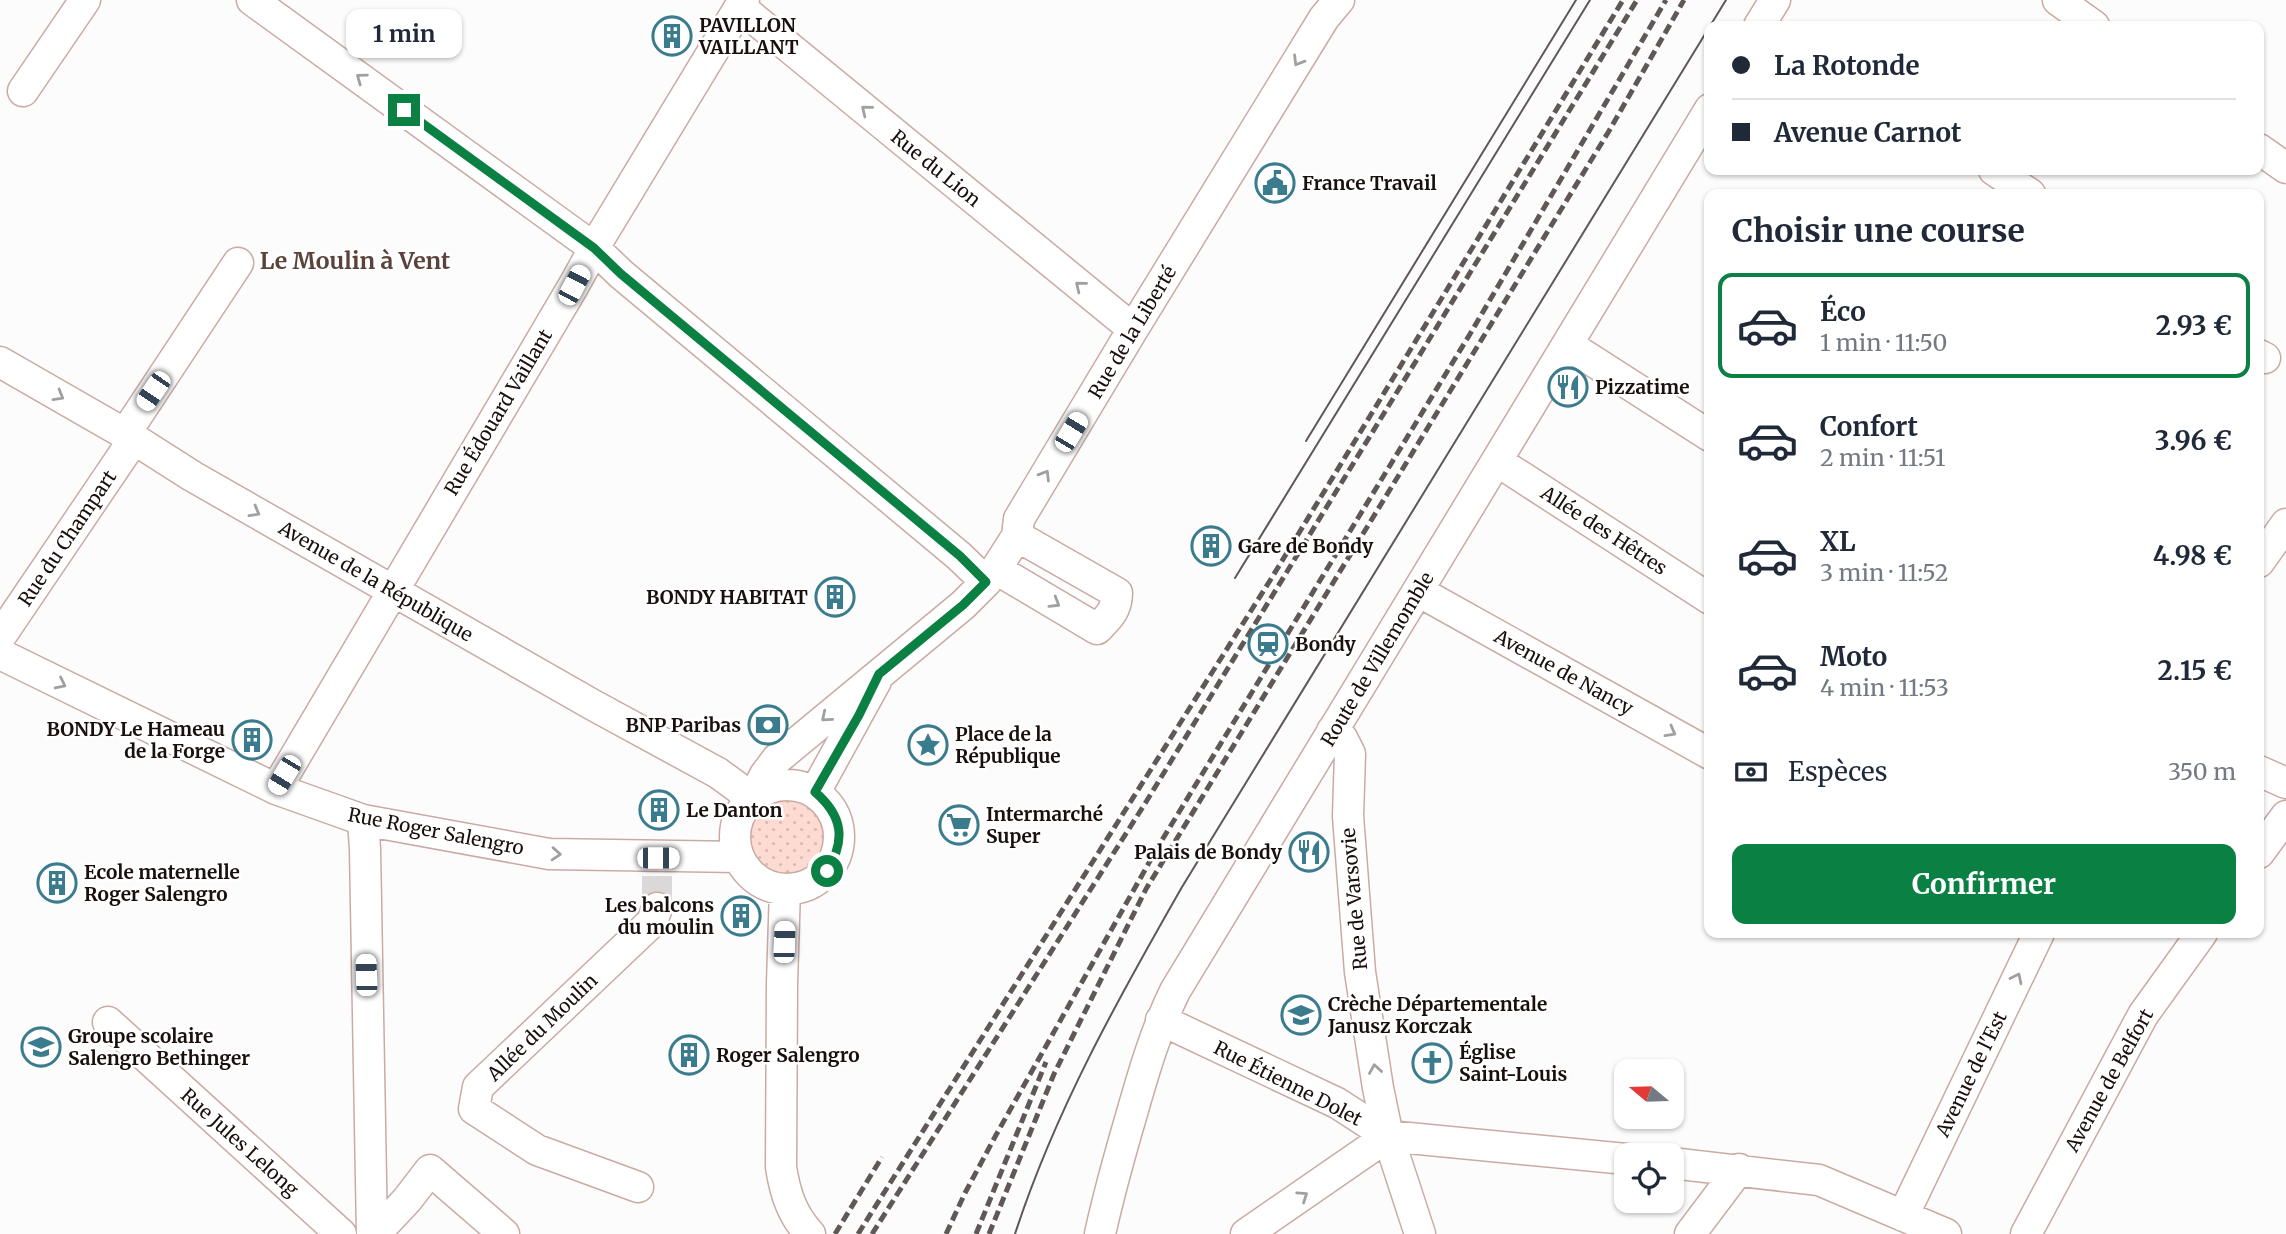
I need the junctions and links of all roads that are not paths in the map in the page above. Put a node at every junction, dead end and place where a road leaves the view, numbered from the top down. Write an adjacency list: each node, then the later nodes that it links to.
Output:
1 (85, 0): 7 (street)
2 (252, 0): 13 (street, one-way to 2)
3 (1339, 0): 15 (street, Rue de la Liberté, one-way to 15)
4 (2059, 0): 6 (street)
5 (742, 3): 13 (street, Rue Édouard Vaillant); 15 (street, Rue du Lion, one-way to 5)
6 (2087, 21)
7 (23, 91)
8 (1704, 119): 16 (street, Route de Villemomble)
9 (2264, 153): 10 (street)
10 (2286, 168)
11 (2001, 175): 12 (street)
12 (2022, 189)
13 (594, 248): 24 (street); 25 (street, Rue Édouard Vaillant)
14 (238, 262): 19 (street, Rue du Champart)
15 (1133, 329): 22 (street, Rue de la Liberté, one-way to 15)
16 (1569, 345): 18 (street); 20 (street, Route de Villemomble)
17 (0, 362): 19 (street, Avenue de la République, one-way to 19)
18 (1704, 432)
19 (129, 436): 25 (street, Avenue de la République, one-way to 25); 28 (street, Rue du Champart)
20 (1497, 461): 26 (street, Route de Villemomble); 27 (street, Allée des Hêtres)
21 (2286, 524): 23 (street)
22 (1017, 536): 24 (street, Rue de la Liberté); 24 (street, one-way to 22)
23 (2264, 555)
24 (991, 576): 30 (street, Rue de la Liberté)
25 (392, 591): 35 (street, Rue Édouard Vaillant); 37 (street, Avenue de la République)
26 (1418, 591): 31 (street, Route de Villemomble); 32 (street, Avenue de Nancy, one-way to 32)
27 (1704, 595)
28 (0, 636)
29 (0, 654): 35 (street, Rue Roger Salengro, one-way to 35)
30 (879, 674): 36 (street, Rue de la Liberté); 37 (street, Rue de la Liberté, one-way to 37)
31 (1332, 732): 46 (street, Route de Villemomble); 48 (street, Rue de Varsovie, one-way to 31)
32 (1704, 751)
33 (2264, 773): 34 (street)
34 (2286, 783)
35 (276, 789): 39 (street, Rue Roger Salengro)
36 (815, 792): 37 (street); 42 (street)
37 (753, 797): 41 (street)
38 (2286, 816): 40 (street)
39 (363, 820): 41 (street, Rue Roger Salengro, one-way to 41); 56 (street)
40 (2264, 846)
41 (739, 857): 42 (street)
42 (785, 889): 54 (street)
43 (657, 908): 52 (street, Allée du Moulin)
44 (2037, 938): 53 (street, Avenue de l'Est, one-way to 44)
45 (2198, 938): 63 (street, Avenue de Belfort)
46 (1161, 1020): 48 (street, Rue Étienne Dolet); 58 (street, Route de Villemomble)
47 (108, 1022): 55 (street, Rue Jules Lelong)
48 (1388, 1136): 49 (street, Rue Étienne Dolet); 59 (street, one-way to 48); 60 (street, Rue de Varsovie)
49 (1614, 1158)
50 (1684, 1164): 51 (street)
51 (1739, 1170): 53 (street); 61 (street)
52 (638, 1187)
53 (1903, 1216): 62 (street)
54 (807, 1230)
55 (341, 1234)
56 (373, 1234): 57 (street)
57 (504, 1234)
58 (1100, 1234)
59 (1246, 1234)
60 (1420, 1234)
61 (1690, 1234)
62 (1946, 1234)
63 (2026, 1234)

